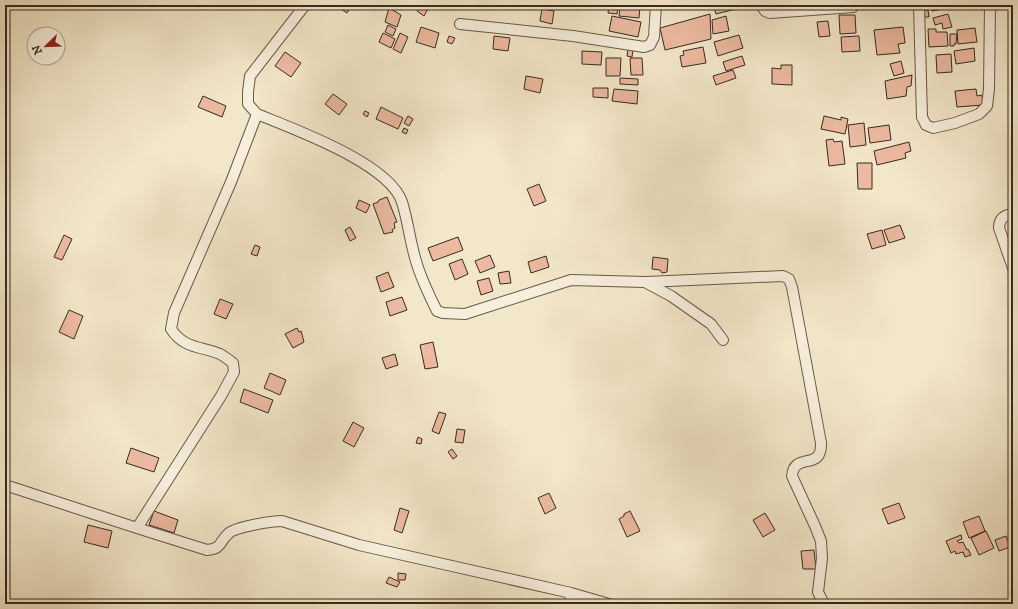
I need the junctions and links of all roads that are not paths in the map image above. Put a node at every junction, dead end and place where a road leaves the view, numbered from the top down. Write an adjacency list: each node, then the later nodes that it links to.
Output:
1 (305, 5): 8 (street)
2 (656, 5): 7 (street)
3 (761, 5): 6 (street)
4 (919, 5): 5 (street)
5 (990, 5)
6 (853, 7)
7 (460, 24)
8 (257, 114): 11 (street); 14 (street)
9 (1013, 214): 10 (street)
10 (1013, 268)
11 (645, 282): 12 (street); 18 (street)
12 (723, 340)
13 (5, 485): 14 (street)
14 (137, 528): 15 (street)
15 (571, 593): 16 (street); 17 (street)
16 (570, 604)
17 (609, 604)
18 (824, 604)

